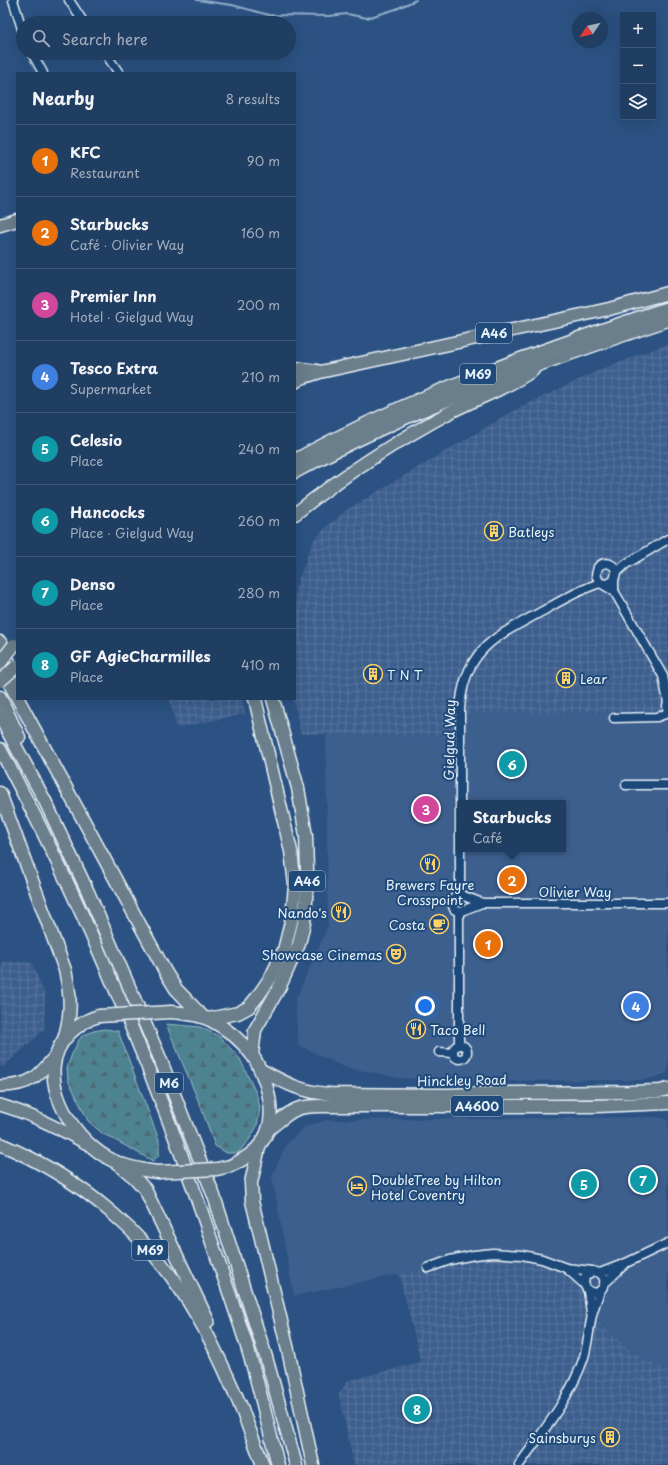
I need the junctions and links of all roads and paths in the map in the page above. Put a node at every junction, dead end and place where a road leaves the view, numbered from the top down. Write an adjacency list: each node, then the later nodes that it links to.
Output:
1 (13, 0): 3 (street)
2 (69, 0): 4 (street)
3 (18, 16)
4 (79, 16)
5 (36, 60): 7 (street)
6 (110, 60): 8 (street)
7 (42, 72)
8 (118, 72)
9 (16, 220): 10 (highway)
10 (0, 225)
11 (668, 293): 16 (highway, A46)
12 (668, 308): 18 (highway, M69)
13 (668, 320): 14 (highway)
14 (548, 361): 19 (highway, M69); 20 (highway)
15 (296, 368): 16 (highway, A46)
16 (320, 372): 17 (highway, A46)
17 (296, 381)
18 (296, 460)
19 (296, 472)
20 (296, 513)
21 (668, 539): 22 (street)
22 (614, 573): 23 (street); 23 (street); 24 (street)
23 (599, 581): 24 (street); 45 (street, Gielgud Way)
24 (614, 591): 30 (street)
25 (0, 642): 29 (highway)
26 (16, 646): 27 (highway, bridge)
27 (0, 665): 32 (highway)
28 (16, 667): 31 (highway, bridge)
29 (16, 678)
30 (665, 678): 38 (street)
31 (0, 681)
32 (16, 694)
33 (0, 697): 46 (highway)
34 (19, 700): 47 (highway)
35 (26, 700): 47 (highway)
36 (255, 700): 54 (highway, A46)
37 (273, 700): 60 (highway, A46)
38 (668, 701): 40 (street)
39 (0, 717): 46 (highway, M6)
40 (614, 718)
41 (0, 749): 82 (highway, M6)
42 (626, 784): 43 (street)
43 (668, 785)
44 (0, 793): 55 (highway)
45 (460, 800)
46 (44, 801): 83 (highway, M6)
47 (78, 811): 54 (highway)
48 (460, 852): 49 (street, Gielgud Way)
49 (462, 897): 50 (street, Olivier Way); 52 (street); 53 (street)
50 (482, 903): 51 (street, Olivier Way); 52 (street, Olivier Way)
51 (668, 903)
52 (467, 908): 53 (street)
53 (459, 912): 56 (street)
54 (206, 1018): 55 (highway, bridge); 60 (highway)
55 (64, 1039): 58 (highway)
56 (459, 1045): 59 (street); 59 (street)
57 (439, 1052): 59 (street)
58 (57, 1053): 62 (main road); 69 (highway)
59 (452, 1053)
60 (252, 1056): 61 (highway)
61 (261, 1070): 63 (highway, Hinckley Road / A4600); 66 (highway)
62 (0, 1086)
63 (668, 1089)
64 (668, 1103): 66 (highway, Hinckley Road / A4600)
65 (0, 1105): 69 (main road)
66 (269, 1129): 68 (highway)
67 (0, 1144): 80 (highway, M69)
68 (259, 1147): 70 (highway, bridge); 84 (highway)
69 (97, 1150): 70 (highway)
70 (117, 1162): 80 (highway)
71 (668, 1243): 72 (street)
72 (626, 1264): 75 (street); 76 (street)
73 (428, 1268): 74 (street)
74 (566, 1268): 75 (street); 77 (street)
75 (596, 1272): 76 (street); 77 (street)
76 (605, 1283): 78 (street)
77 (586, 1287): 78 (street); 79 (street)
78 (600, 1292): 79 (street)
79 (592, 1315): 85 (street)
80 (242, 1409): 81 (highway)
81 (263, 1465)
82 (278, 1465)
83 (296, 1465)
84 (313, 1465)
85 (519, 1465)

